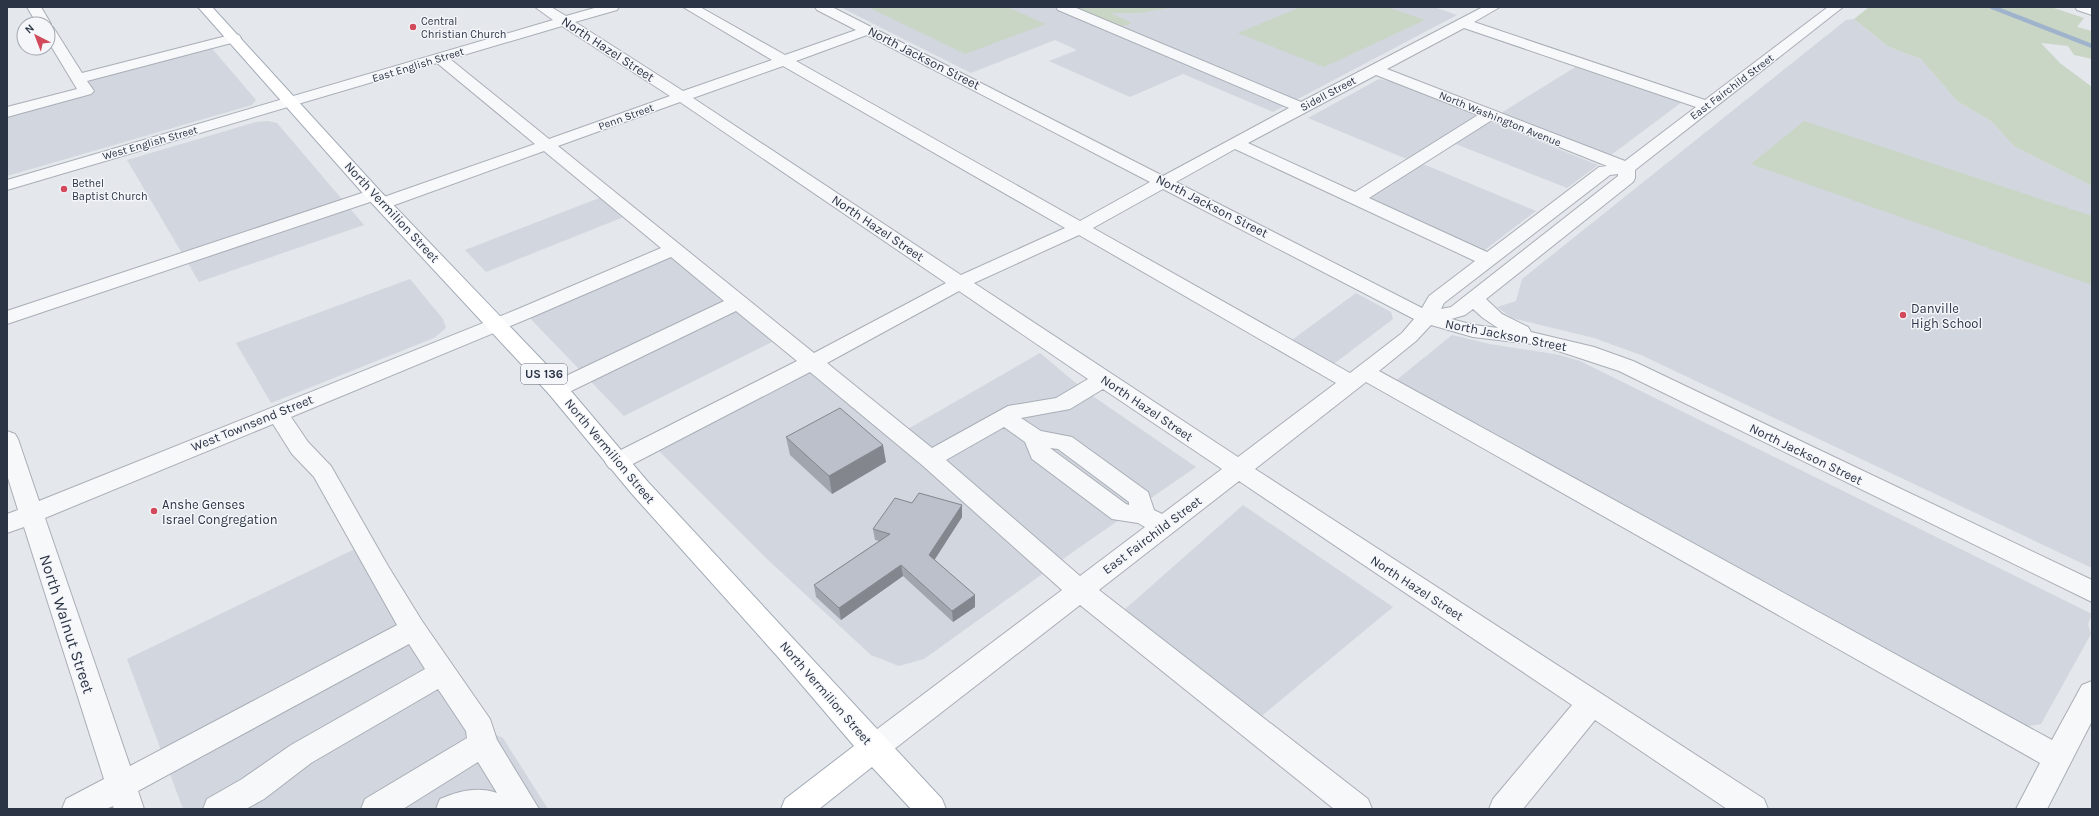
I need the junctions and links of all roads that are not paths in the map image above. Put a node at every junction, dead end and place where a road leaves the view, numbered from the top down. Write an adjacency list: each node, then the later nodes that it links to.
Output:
1 (34, 7): 12 (street)
2 (206, 7): 16 (main road, North Vermilion Street / US 136)
3 (542, 7): 13 (street, North Hazel Street)
4 (612, 7): 13 (street, East English Street)
5 (690, 7): 19 (street)
6 (822, 7): 15 (street, North Jackson Street)
7 (1063, 7): 25 (street)
8 (1493, 7): 14 (street, Sidell Street)
9 (1836, 7): 24 (street, East Fairchild Street)
10 (2082, 7): 11 (street)
11 (2092, 10)
12 (39, 16)
13 (564, 22): 18 (street, East English Street); 22 (street, North Hazel Street)
14 (1463, 23): 20 (street, Sidell Street); 24 (street)
15 (869, 30): 19 (street, Penn Street); 31 (street, North Jackson Street)
16 (234, 38): 21 (street); 23 (main road, North Vermilion Street / US 136)
17 (56, 43): 21 (street)
18 (440, 58): 23 (street, East English Street); 29 (street)
19 (783, 60): 22 (street, Penn Street); 35 (street)
20 (1375, 69): 25 (street, Sidell Street); 27 (street, North Washington Avenue)
21 (78, 79): 26 (street)
22 (682, 96): 29 (street, Penn Street); 38 (street, North Hazel Street)
23 (293, 102): 32 (street, West English Street); 33 (main road, North Vermilion Street / US 136)
24 (1707, 106): 30 (street, East Fairchild Street)
25 (1301, 108): 28 (street, Sidell Street)
26 (7, 112)
27 (1490, 115): 30 (street, North Washington Avenue); 34 (street)
28 (1235, 143): 31 (street, Sidell Street); 34 (street)
29 (547, 145): 33 (street, Penn Street); 36 (street)
30 (1626, 168): 37 (street, East Fairchild Street); 39 (street, East Fairchild Street)
31 (1164, 181): 35 (street, Sidell Street); 42 (street, North Jackson Street)
32 (7, 185)
33 (379, 199): 41 (street, Penn Street); 43 (main road, North Vermilion Street / US 136)
34 (1355, 199): 37 (street)
35 (1080, 228): 38 (street, Sidell Street); 46 (street)
36 (674, 249): 40 (street); 43 (street, West Townsend Street)
37 (1489, 260): 42 (street, East Fairchild Street)
38 (960, 283): 45 (street, Sidell Street); 47 (street, North Hazel Street)
39 (1475, 298): 42 (street, East Fairchild Street); 44 (street)
40 (738, 302): 45 (street); 48 (street)
41 (7, 318)
42 (1428, 318): 44 (street, North Jackson Street); 46 (street, East Fairchild Street)
43 (497, 323): 48 (main road, North Vermilion Street / US 136); 49 (street, West Townsend Street)
44 (1541, 339): 59 (street, North Jackson Street)
45 (813, 362): 52 (street); 53 (street, Sidell Street)
46 (1359, 377): 54 (street, East Fairchild Street); 66 (street)
47 (1103, 378): 50 (street); 54 (street, North Hazel Street)
48 (557, 389): 53 (main road, North Vermilion Street / US 136)
49 (277, 413): 55 (street, West Townsend Street); 60 (street)
50 (1005, 417): 52 (street); 56 (street)
51 (7, 439): 55 (street, North Walnut Street)
52 (930, 459): 58 (street)
53 (618, 462): 65 (main road, North Vermilion Street / US 136)
54 (1238, 469): 56 (street, East Fairchild Street); 63 (street, North Hazel Street)
55 (31, 514): 57 (street, West Townsend Street); 67 (street, North Walnut Street)
56 (1153, 520): 58 (street, East Fairchild Street)
57 (7, 524)
58 (1080, 590): 65 (street, East Fairchild Street); 76 (street)
59 (2092, 592)
60 (413, 629): 61 (street); 67 (street)
61 (442, 673): 64 (street); 69 (street)
62 (2092, 693): 66 (street)
63 (1592, 703): 77 (street); 78 (street, North Hazel Street)
64 (483, 744): 70 (street); 73 (street)
65 (874, 748): 74 (main road); 75 (main road, North Vermilion Street)
66 (2058, 758): 79 (street)
67 (125, 798): 68 (street)
68 (77, 809)
69 (218, 809)
70 (376, 809)
71 (451, 809): 72 (street)
72 (494, 809)
73 (524, 809)
74 (796, 809)
75 (931, 809)
76 (1357, 809)
77 (1504, 809)
78 (1753, 809)
79 (2031, 809)

